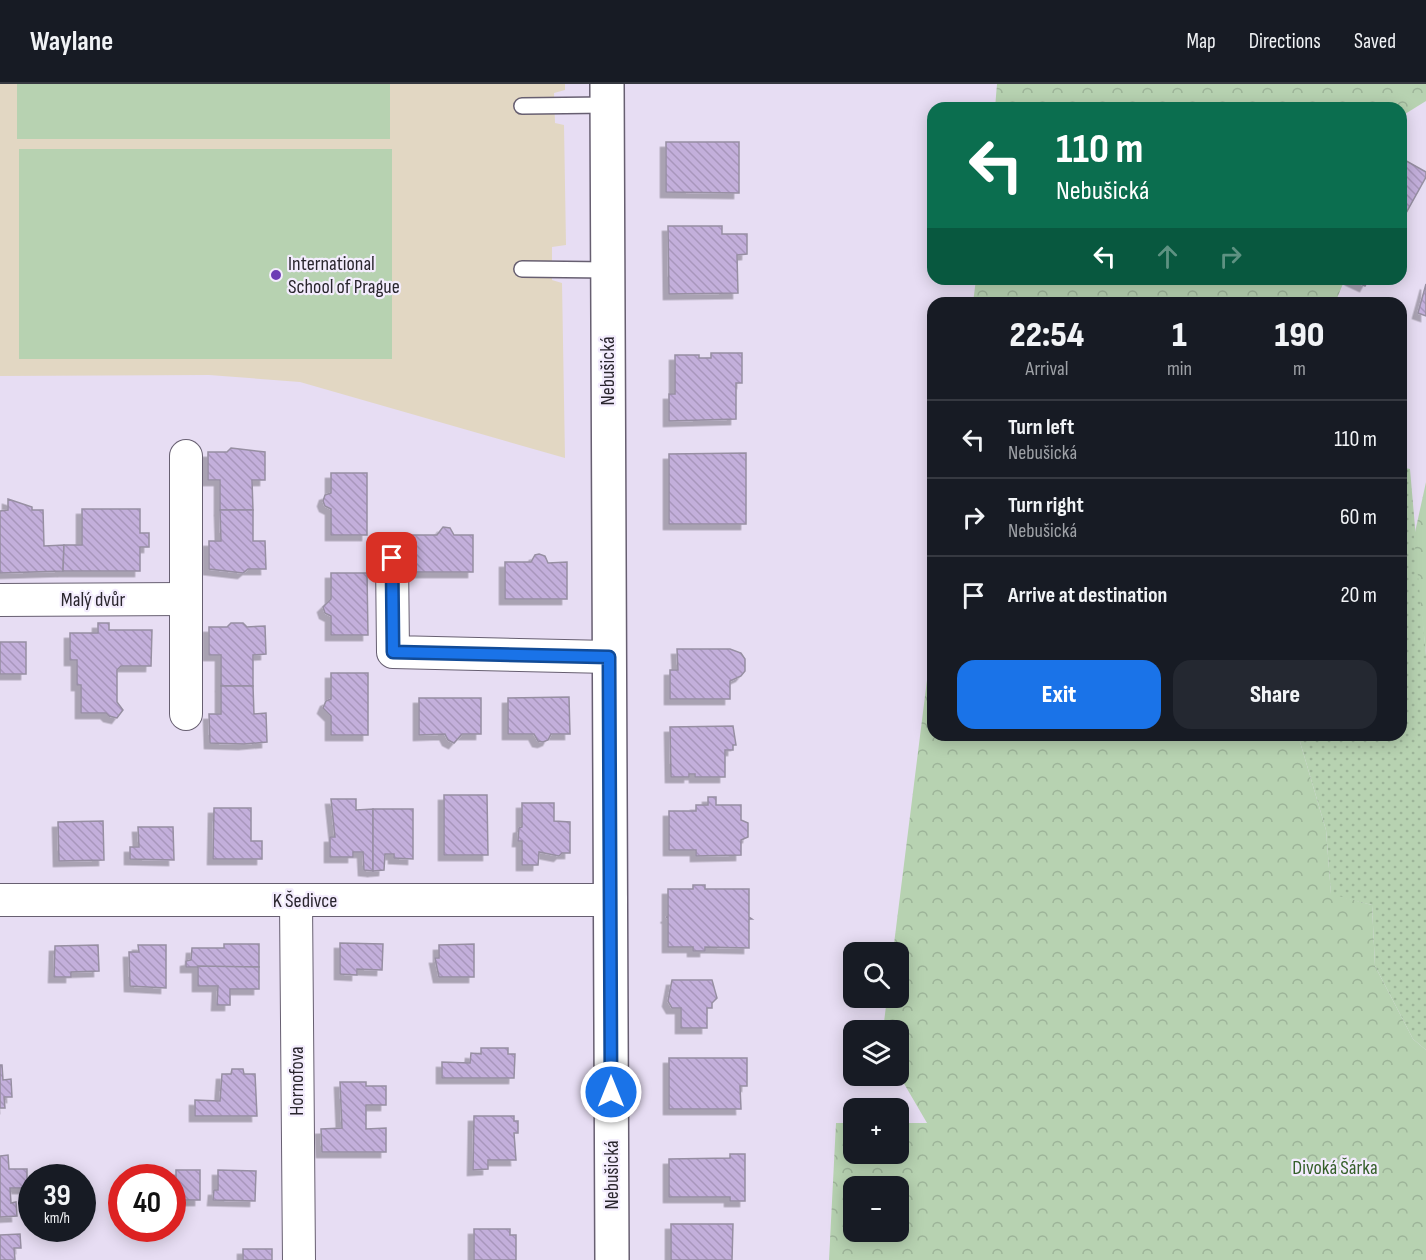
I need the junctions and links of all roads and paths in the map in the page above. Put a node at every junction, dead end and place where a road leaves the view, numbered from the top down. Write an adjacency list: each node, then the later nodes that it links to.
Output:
1 (607, 94): 2 (lane); 4 (street, Nebušická)
2 (522, 106)
3 (522, 269): 4 (lane)
4 (608, 270): 9 (street, Nebušická)
5 (186, 456): 7 (street)
6 (392, 558): 9 (street)
7 (186, 599): 8 (street, Malý dvůr); 10 (street)
8 (0, 600)
9 (609, 657): 12 (street, Nebušická)
10 (186, 714)
11 (0, 900): 13 (street, K Šedivce)
12 (611, 900): 13 (street, K Šedivce); 15 (street, Nebušická)
13 (296, 902): 14 (street, Hornofova)
14 (299, 1260)
15 (612, 1260)

